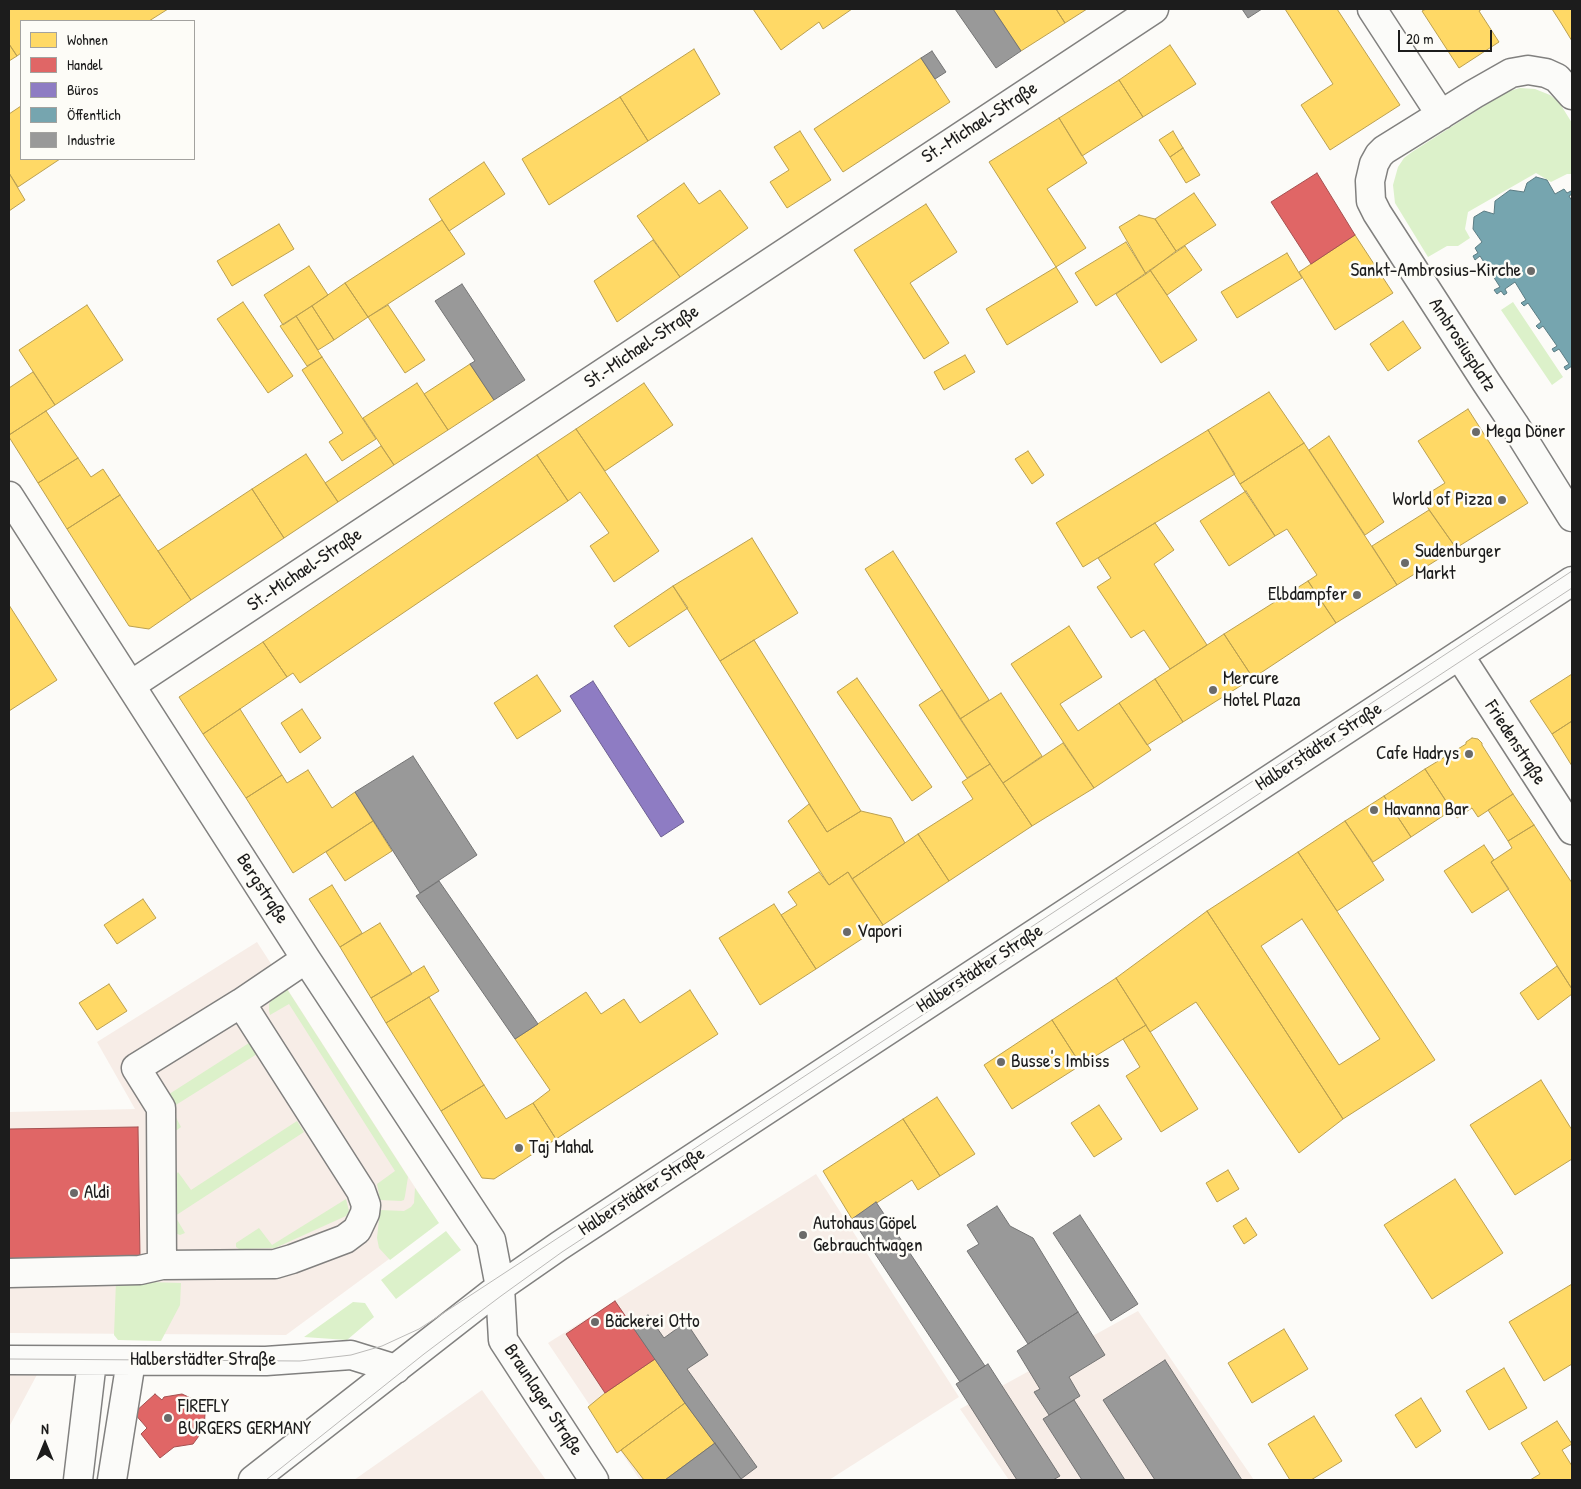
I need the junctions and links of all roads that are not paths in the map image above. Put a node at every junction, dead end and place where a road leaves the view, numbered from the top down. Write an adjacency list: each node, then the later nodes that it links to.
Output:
1 (1154, 9): 9 (street, St.-Michael-Straße)
2 (1372, 9): 4 (street)
3 (1572, 95): 4 (street, Ambrosiusplatz)
4 (1441, 115): 6 (street, Ambrosiusplatz)
5 (9, 496): 9 (street, Bergstraße)
6 (1572, 517)
7 (1572, 580): 8 (street, Halberstädter Straße)
8 (1459, 655): 10 (street, Friedenstraße); 15 (street, Halberstädter Straße)
9 (131, 685): 11 (street, Bergstraße)
10 (1572, 830)
11 (306, 959): 12 (street); 15 (street, Bergstraße)
12 (241, 1003): 13 (street); 13 (street)
13 (162, 1265): 14 (street)
14 (9, 1273)
15 (500, 1287): 19 (street, Halberstädter Straße); 23 (street, Braunlager Straße)
16 (9, 1360): 17 (street, Halberstädter Straße)
17 (92, 1361): 18 (street, Halberstädter Straße); 20 (street)
18 (131, 1361): 19 (street, Halberstädter Straße); 21 (street)
19 (396, 1369): 22 (street, Halberstädter Straße)
20 (78, 1480)
21 (112, 1480)
22 (253, 1480)
23 (594, 1480)

